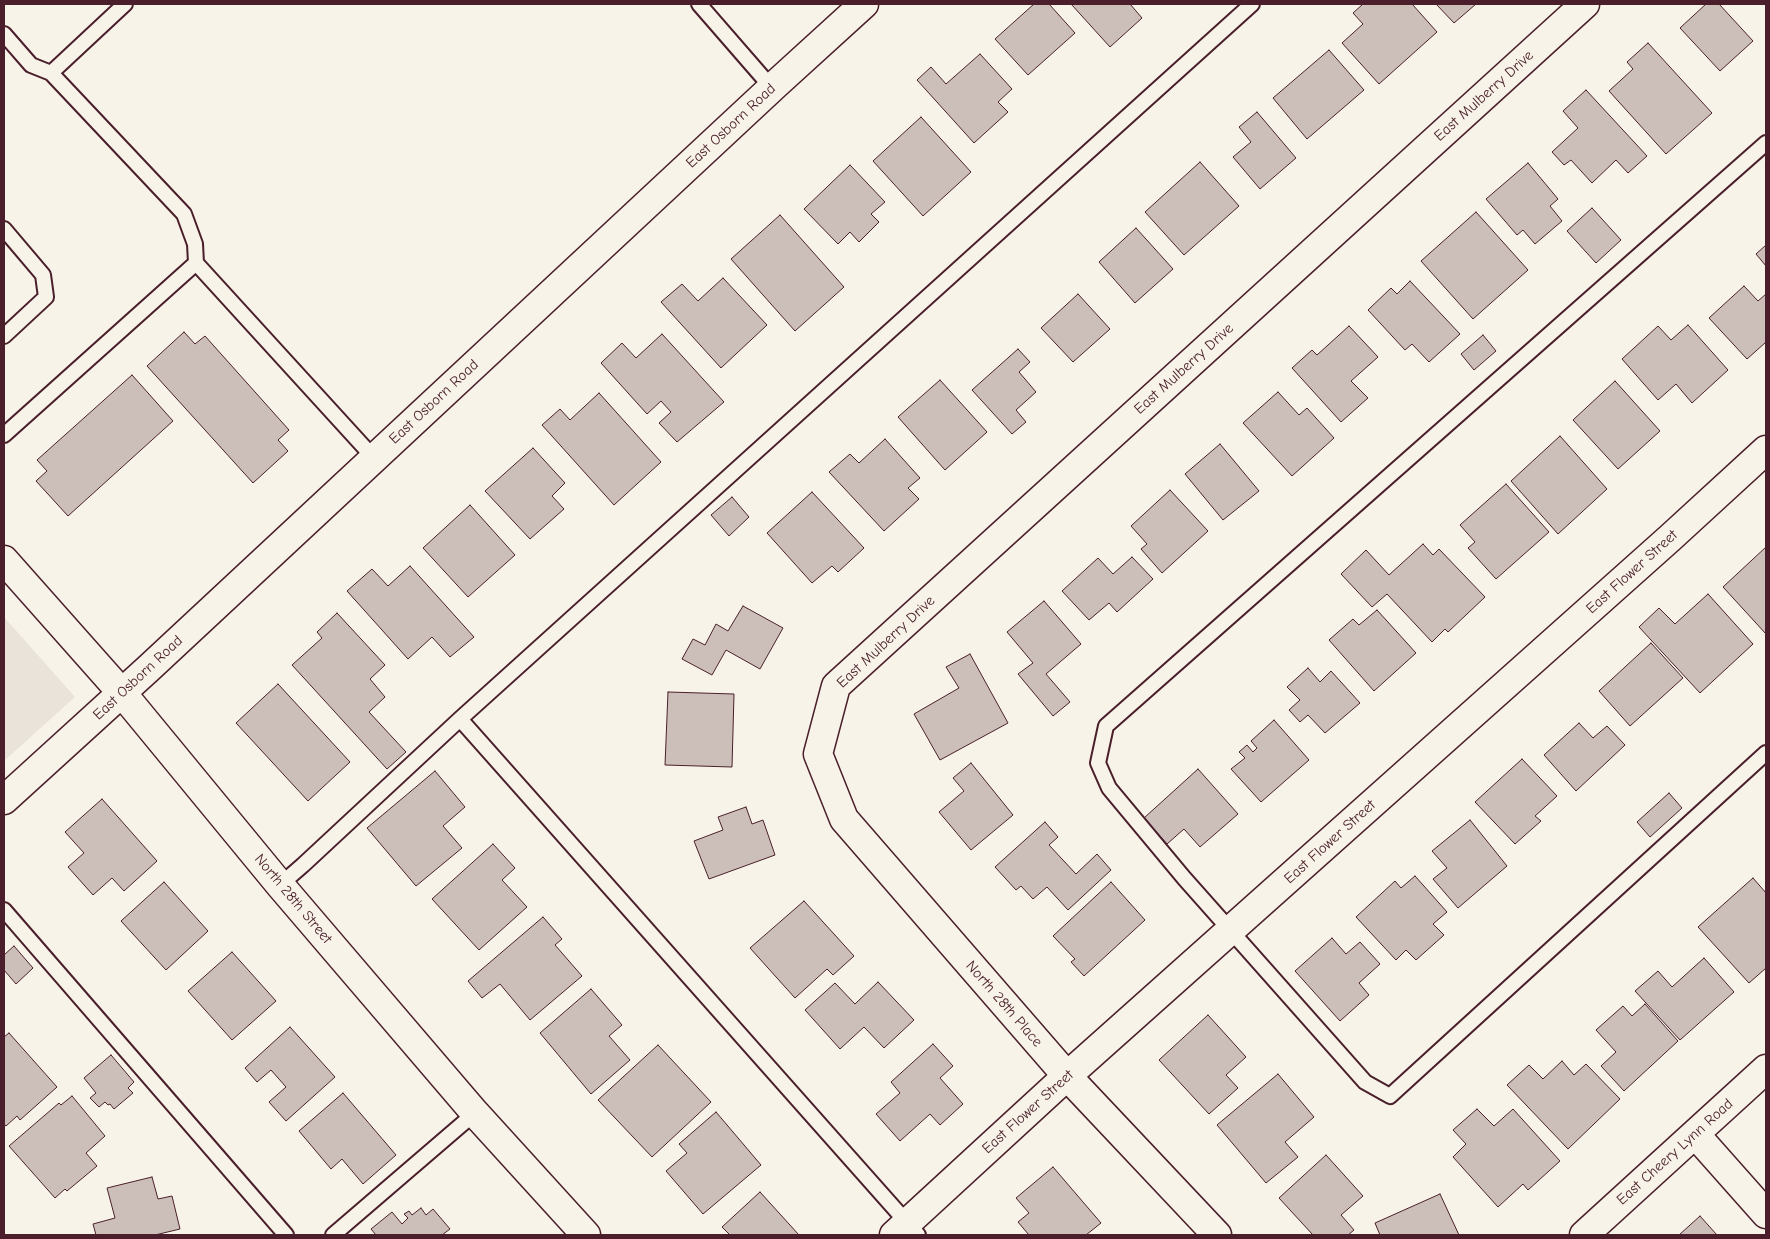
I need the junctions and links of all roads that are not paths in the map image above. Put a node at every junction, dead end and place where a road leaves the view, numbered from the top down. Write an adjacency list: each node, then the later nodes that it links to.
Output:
1 (125, 4): 7 (lane)
2 (699, 4): 8 (lane)
3 (864, 4): 8 (street, East Osborn Road)
4 (1252, 4): 18 (lane)
5 (1585, 4): 20 (street, East Mulberry Drive)
6 (4, 34): 7 (lane)
7 (50, 73): 11 (lane)
8 (772, 88): 15 (street, East Osborn Road)
9 (1766, 143): 24 (lane)
10 (4, 229): 12 (lane)
11 (196, 264): 13 (lane); 15 (lane)
12 (4, 336)
13 (4, 435)
14 (1766, 450): 24 (street, East Flower Street)
15 (374, 458): 17 (street, East Osborn Road)
16 (4, 560): 17 (street, North 28th Street)
17 (122, 693): 21 (street, East Osborn Road); 22 (street, North 28th Street)
18 (460, 719): 22 (lane); 30 (lane)
19 (1766, 753): 24 (lane)
20 (818, 754): 26 (street, North 28th Place)
21 (4, 800)
22 (280, 885): 27 (street, North 28th Street)
23 (4, 910): 31 (lane)
24 (1232, 930): 26 (street, East Flower Street)
25 (1766, 1069): 28 (street, East Cheery Lynn Road)
26 (1067, 1076): 30 (street, East Flower Street); 34 (street, North 28th Place)
27 (475, 1112): 32 (lane); 33 (street, North 28th Street)
28 (1695, 1134): 29 (street); 35 (street, East Cheery Lynn Road)
29 (1766, 1214)
30 (906, 1231)
31 (286, 1235)
32 (333, 1235)
33 (586, 1235)
34 (1217, 1235)
35 (1584, 1235)

